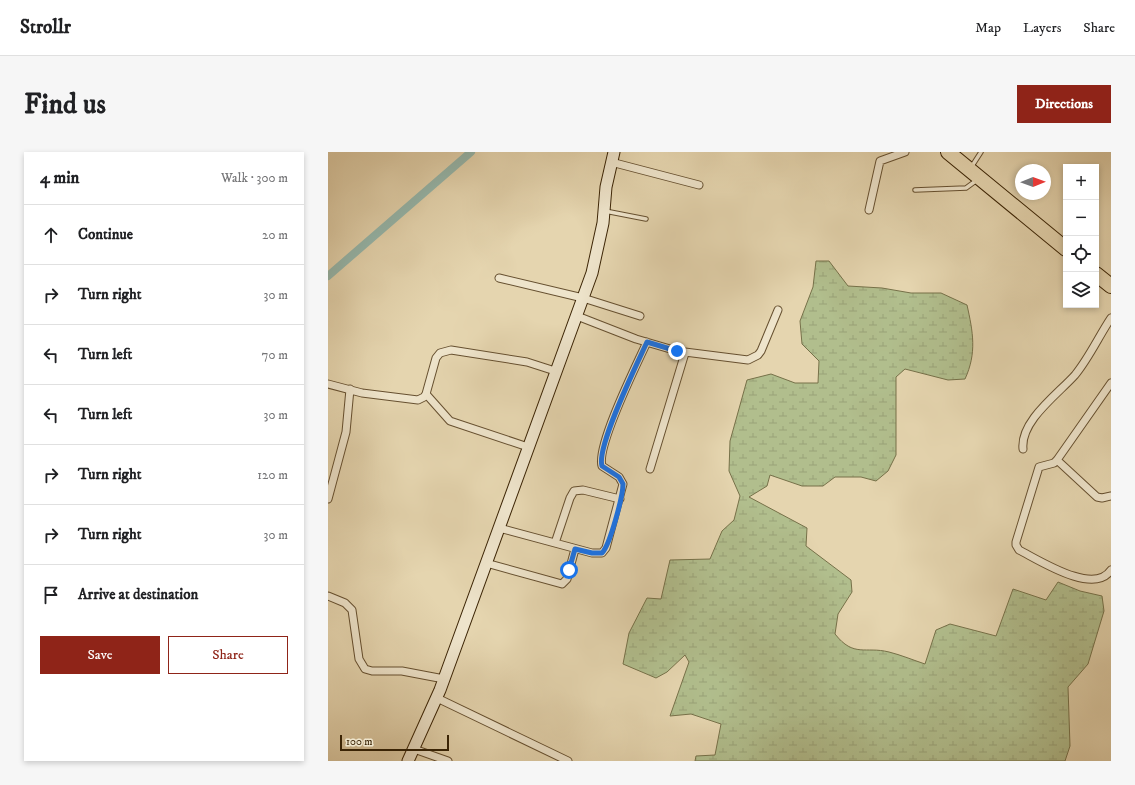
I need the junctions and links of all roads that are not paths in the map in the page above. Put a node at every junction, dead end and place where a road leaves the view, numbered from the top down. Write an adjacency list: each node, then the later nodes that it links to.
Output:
1 (905, 152): 8 (street)
2 (948, 152): 5 (highway)
3 (981, 152): 5 (lane)
4 (612, 157): 6 (street); 9 (street)
5 (974, 174): 7 (lane); 11 (highway)
6 (699, 185)
7 (915, 190)
8 (869, 210)
9 (604, 211): 10 (lane); 15 (street)
10 (646, 218)
11 (1063, 248)
12 (1099, 276): 14 (highway)
13 (500, 278): 15 (street)
14 (1111, 286)
15 (583, 298): 17 (street); 18 (street)
16 (778, 310): 21 (street)
17 (577, 316): 20 (street); 22 (street)
18 (640, 316)
19 (1111, 318): 28 (street)
20 (647, 342): 21 (street); 33 (street)
21 (685, 353): 30 (street)
22 (556, 371): 26 (street); 27 (street)
23 (1111, 383): 29 (street)
24 (328, 384): 25 (street)
25 (350, 389): 26 (street); 32 (street)
26 (426, 394): 27 (street)
27 (528, 447): 34 (street)
28 (1023, 449)
29 (1056, 460): 31 (street); 38 (street)
30 (650, 469)
31 (1111, 496)
32 (328, 499)
33 (620, 499): 35 (street); 36 (street)
34 (499, 528): 35 (street); 37 (street)
35 (555, 543): 36 (street)
36 (575, 549): 37 (street)
37 (486, 563): 40 (street)
38 (1111, 570)
39 (328, 596): 40 (street)
40 (444, 679): 41 (street)
41 (437, 698): 42 (street); 45 (street)
42 (414, 749): 43 (street); 44 (street)
43 (408, 761)
44 (448, 761)
45 (568, 761)

